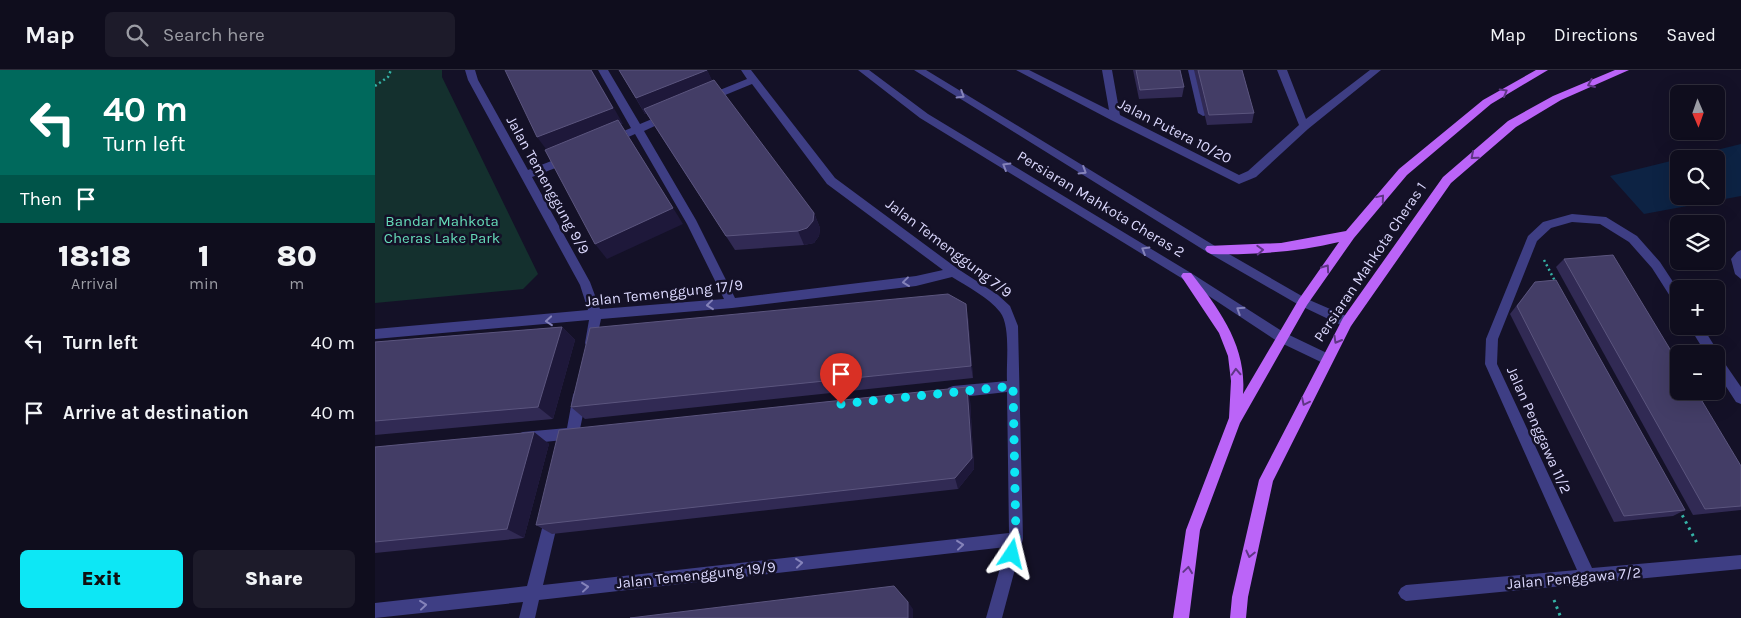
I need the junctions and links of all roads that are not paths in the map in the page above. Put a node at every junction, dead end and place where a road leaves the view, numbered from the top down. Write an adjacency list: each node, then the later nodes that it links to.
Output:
1 (470, 70): 22 (street, Jalan Temenggung 9/9)
2 (603, 70): 19 (street)
3 (863, 70): 28 (street, Persiaran Mahkota Cheras 2, one-way to 3)
4 (919, 70): 24 (street, Persiaran Mahkota Cheras 2, one-way to 24)
5 (1021, 70): 17 (street, Jalan Putera 10/20)
6 (1107, 70): 17 (street)
7 (1193, 70): 16 (street)
8 (1282, 70): 18 (street)
9 (1376, 70): 13 (street, Jalan Putera 10/20)
10 (1624, 70): 33 (main road, Persiaran Mahkota Cheras 1, one-way to 33)
11 (1537, 72): 23 (main road, Persiaran Mahkota Cheras 1, one-way to 11)
12 (749, 75): 14 (street); 26 (street, Jalan Temenggung 7/9)
13 (1361, 75): 18 (street, Jalan Putera 10/20)
14 (700, 102)
15 (682, 110): 19 (street)
16 (1203, 113)
17 (1115, 118): 18 (street, Jalan Putera 10/20)
18 (1304, 126)
19 (638, 129): 20 (street); 31 (street)
20 (603, 144)
21 (577, 154): 22 (street)
22 (525, 176): 32 (street, Jalan Temenggung 9/9)
23 (1350, 235): 24 (main road, one-way to 23); 30 (main road, Persiaran Mahkota Cheras 1, one-way to 23)
24 (1211, 249): 30 (street, Persiaran Mahkota Cheras 2)
25 (1739, 257): 27 (street)
26 (954, 272): 31 (street, Jalan Temenggung 17/9, one-way to 31); 40 (street, Jalan Temenggung 7/9)
27 (1741, 274)
28 (1187, 276): 35 (street, Persiaran Mahkota Cheras 2, one-way to 28); 43 (main road, one-way to 28)
29 (1670, 287): 51 (street, Jalan Penggawa 11/2)
30 (1303, 302): 33 (street, Persiaran Mahkota Cheras 2); 35 (main road, Persiaran Mahkota Cheras 1)
31 (732, 303): 32 (street, Jalan Temenggung 17/9, one-way to 32)
32 (596, 316): 34 (street, Jalan Temenggung 17/9, one-way to 34); 36 (street)
33 (1347, 322): 37 (main road, Persiaran Mahkota Cheras 1, one-way to 37)
34 (375, 334)
35 (1281, 337): 37 (street, Persiaran Mahkota Cheras 2); 43 (main road, Persiaran Mahkota Cheras 1)
36 (588, 355)
37 (1327, 359): 58 (main road, Persiaran Mahkota Cheras 1, one-way to 58)
38 (1725, 374): 42 (street)
39 (582, 385): 45 (street)
40 (1013, 386): 41 (street); 49 (street, Jalan Temenggung 7/9)
41 (944, 393)
42 (1741, 398)
43 (1234, 421): 57 (main road, Persiaran Mahkota Cheras 1, one-way to 43)
44 (592, 432): 45 (street)
45 (573, 434): 46 (street); 47 (street)
46 (513, 439)
47 (568, 452)
48 (556, 499): 52 (street)
49 (1016, 539): 52 (street, Jalan Temenggung 19/9, one-way to 49); 56 (street, Jalan Temenggung 7/9)
50 (1741, 562): 51 (street, Jalan Penggawa 7/2)
51 (1588, 577): 53 (street, Jalan Penggawa 7/2)
52 (533, 593): 54 (street, Jalan Temenggung 19/9, one-way to 52); 55 (street)
53 (1406, 594)
54 (375, 611)
55 (527, 618)
56 (994, 618)
57 (1181, 618)
58 (1238, 618)

